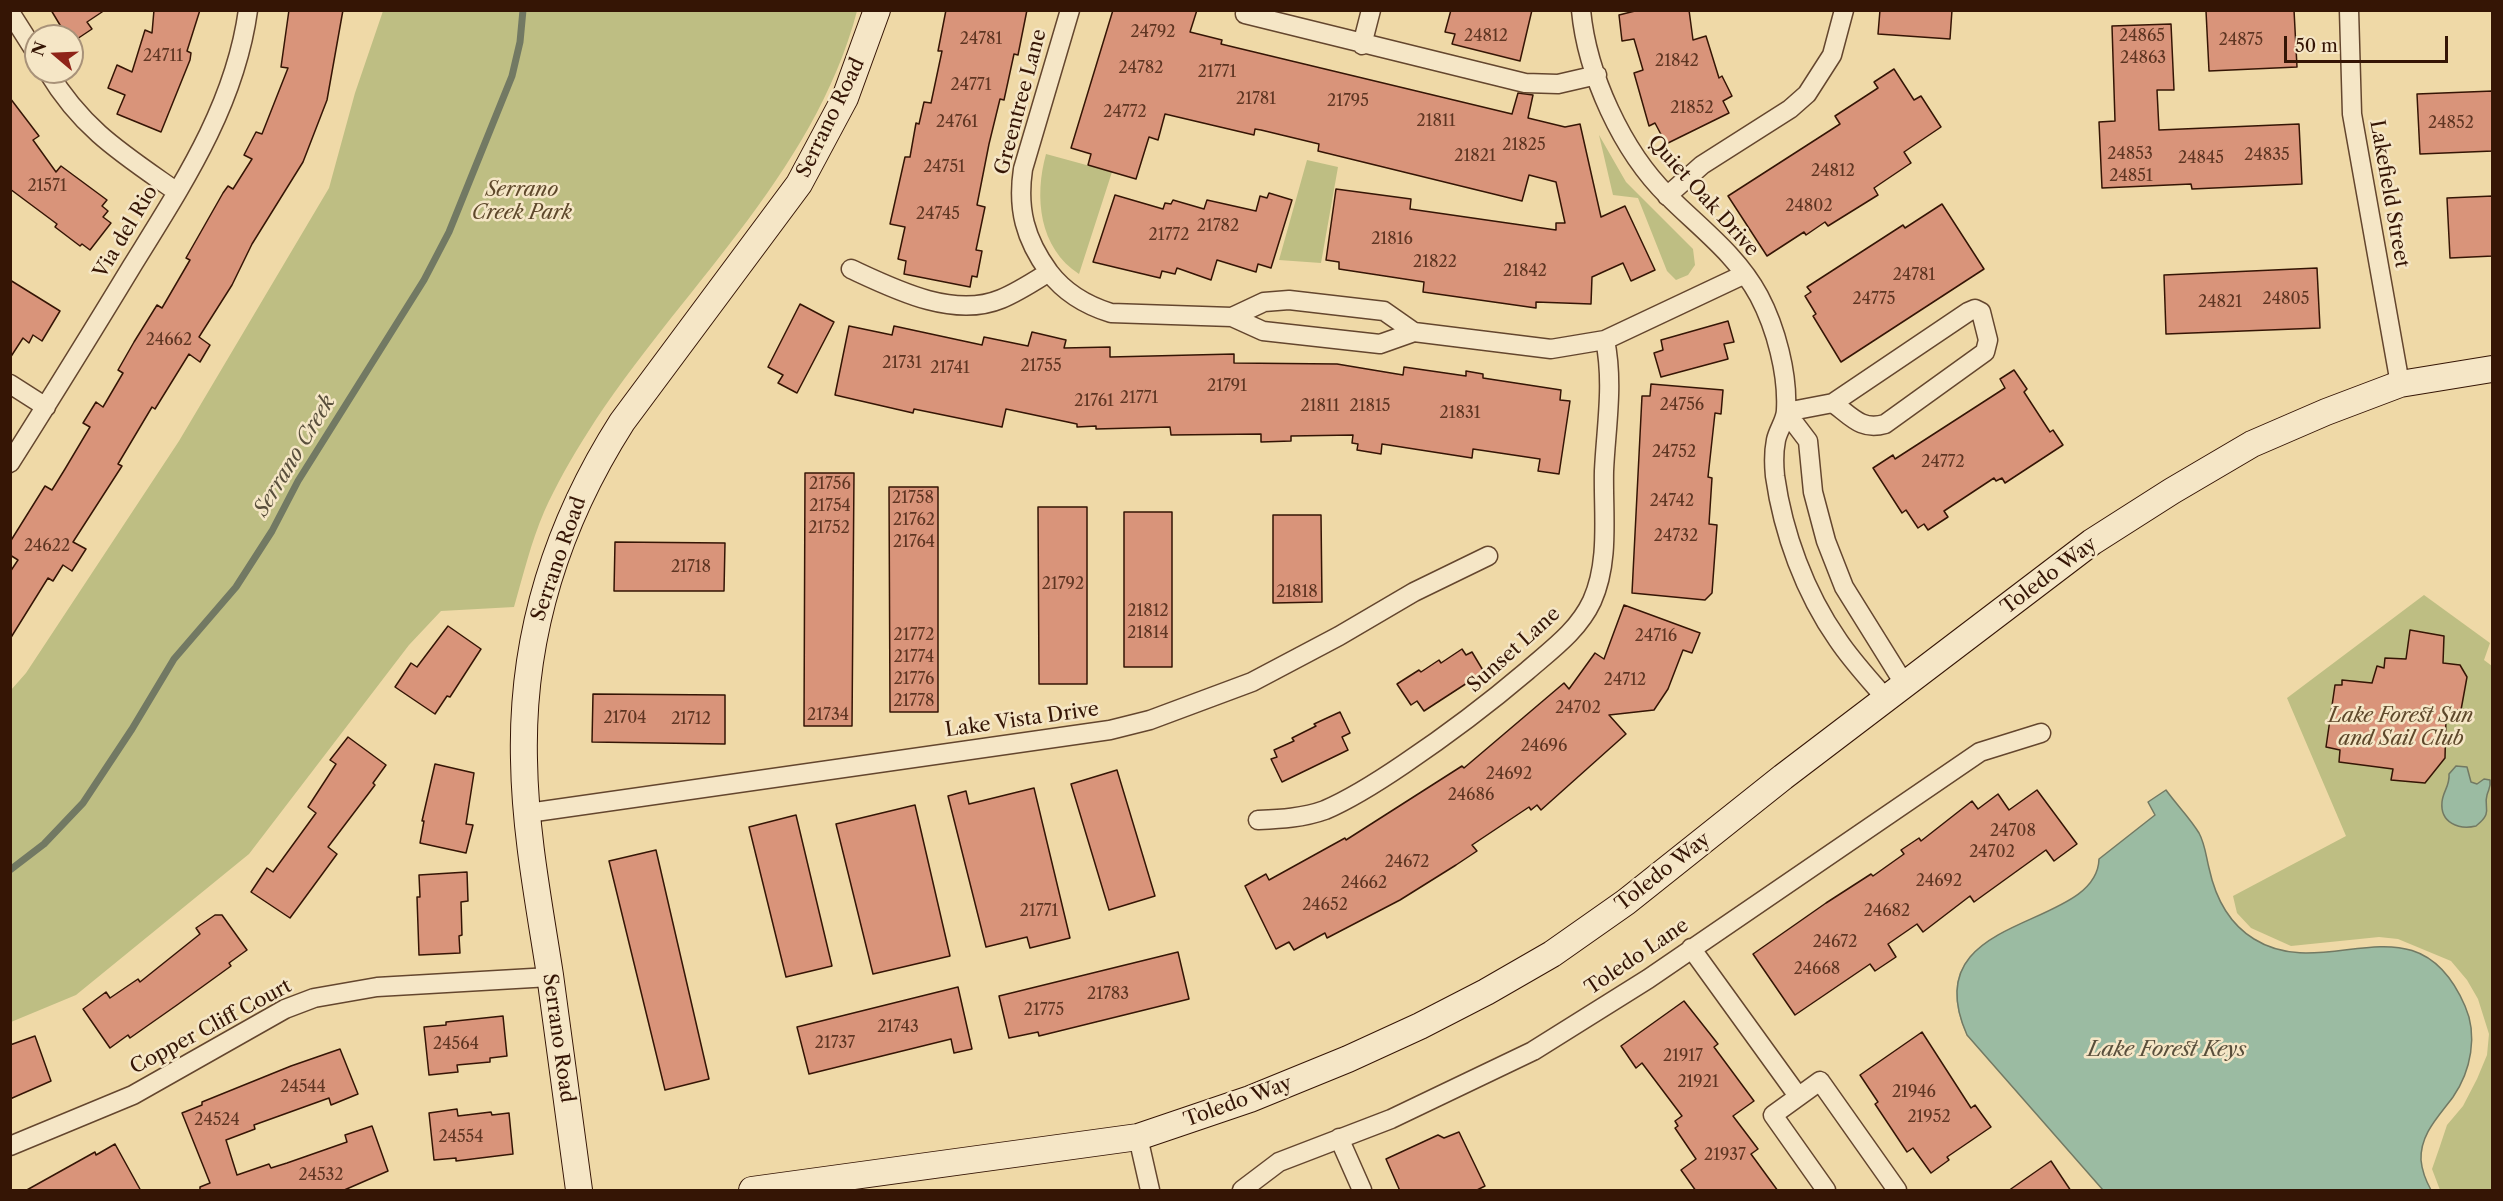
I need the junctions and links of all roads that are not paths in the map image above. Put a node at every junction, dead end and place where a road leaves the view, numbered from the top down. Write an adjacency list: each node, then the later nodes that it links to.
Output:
1 (248, 10): 14 (street, Via del Rio)
2 (877, 10): 32 (main road, Serrano Road)
3 (1070, 10): 17 (street, Greentree Lane)
4 (1371, 10): 11 (street)
5 (1581, 10): 12 (street, Quiet Oak Drive)
6 (1844, 10): 15 (street)
7 (2349, 10): 24 (street, Lakefield Street)
8 (10, 12): 10 (street)
9 (1245, 14): 11 (street)
10 (24, 34)
11 (1362, 45): 12 (street)
12 (1597, 75): 15 (street, Quiet Oak Drive)
13 (56, 84): 14 (street)
14 (177, 192): 26 (street, Via del Rio)
15 (1667, 196): 18 (street, Quiet Oak Drive)
16 (851, 269): 17 (street)
17 (1049, 272): 19 (street, Greentree Lane)
18 (1745, 274): 21 (street); 27 (street, Quiet Oak Drive)
19 (1232, 317): 20 (street); 20 (street)
20 (1414, 332): 21 (street)
21 (1605, 340): 33 (street, Sunset Lane)
22 (2493, 369): 24 (main road, Toledo Way)
23 (10, 384): 26 (street)
24 (2400, 384): 30 (main road, Toledo Way)
25 (1833, 403): 25 (street); 27 (street)
26 (46, 407): 28 (street, Via del Rio)
27 (1786, 412): 30 (street); 30 (street, Quiet Oak Drive)
28 (10, 464)
29 (1488, 556): 32 (street, Lake Vista Drive)
30 (1896, 693): 37 (main road, Toledo Way)
31 (2041, 733): 34 (street, Toledo Lane)
32 (528, 813): 35 (main road, Serrano Road)
33 (1258, 820)
34 (1691, 948): 36 (street); 38 (street, Toledo Lane)
35 (550, 977): 39 (street, Copper Cliff Court); 40 (main road, Serrano Road)
36 (1798, 1096): 45 (street); 46 (street)
37 (1138, 1137): 41 (main road, Toledo Way); 42 (street)
38 (1339, 1138): 43 (street, Toledo Lane); 44 (street)
39 (10, 1146)
40 (579, 1191)
41 (752, 1191)
42 (1150, 1191)
43 (1242, 1191)
44 (1362, 1191)
45 (1826, 1191)
46 (1897, 1191)

